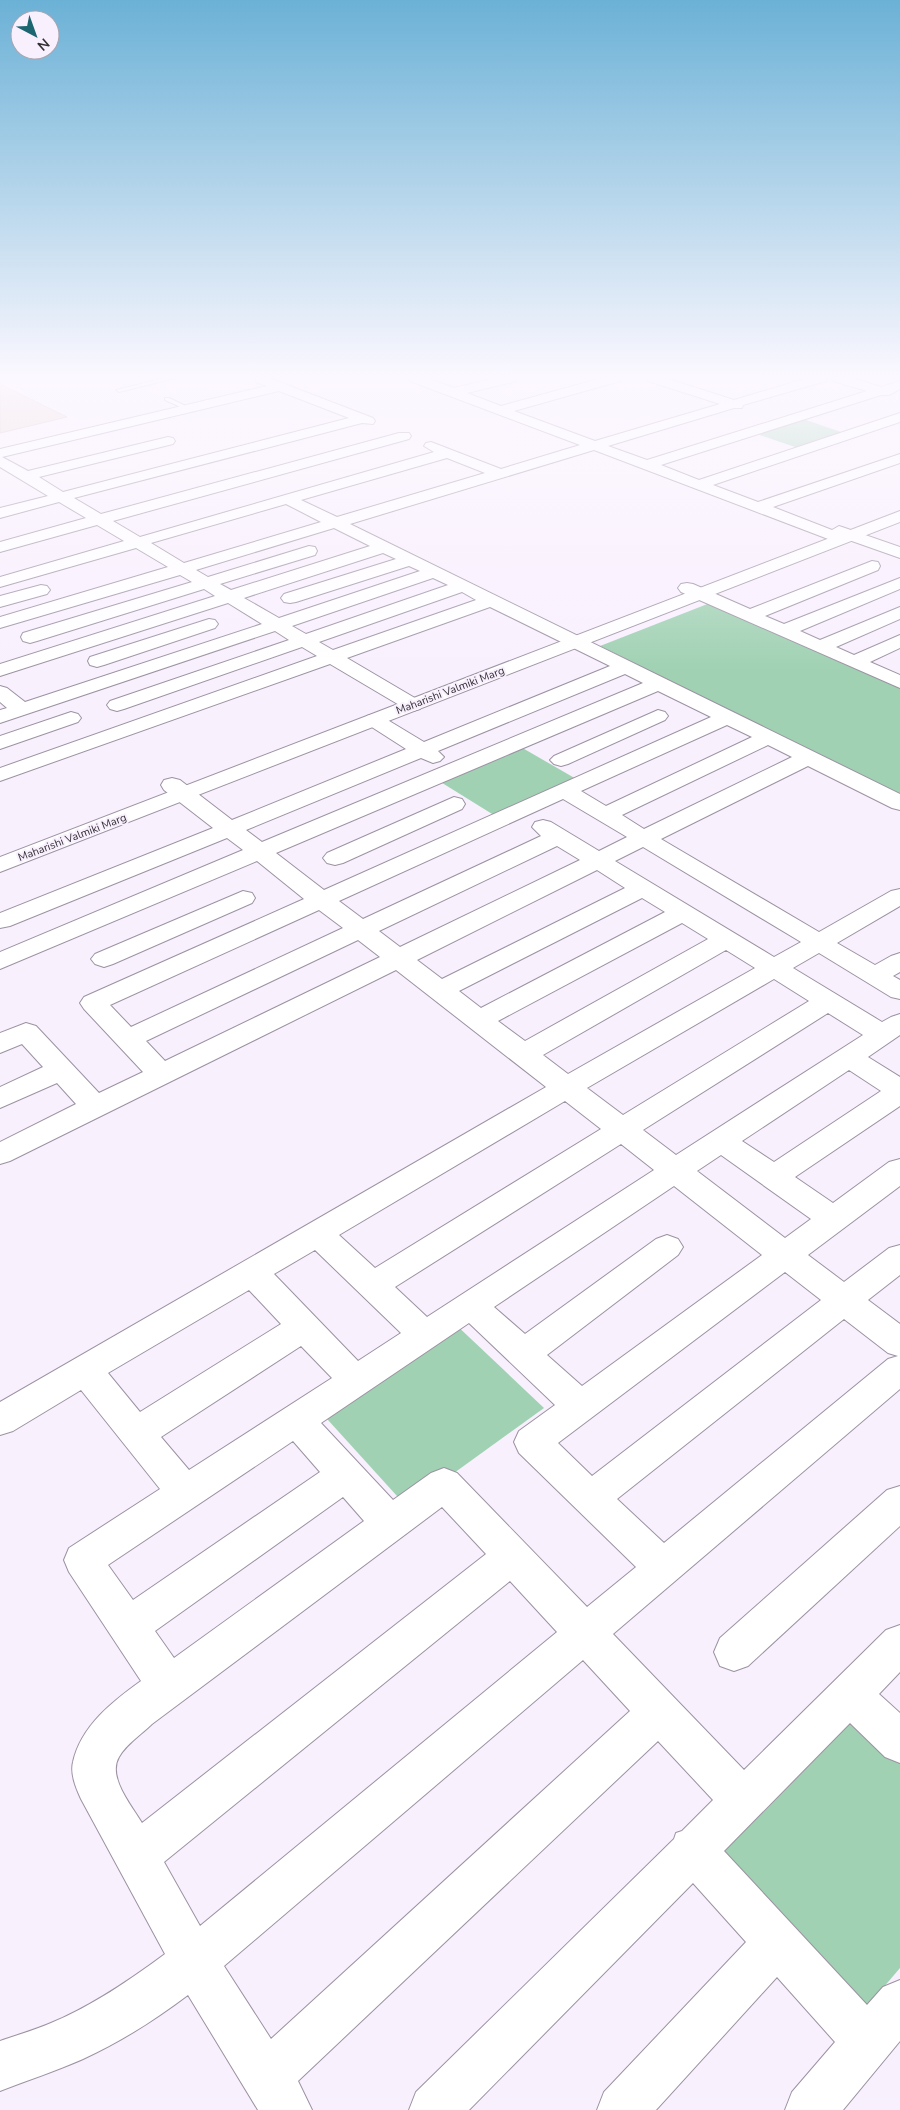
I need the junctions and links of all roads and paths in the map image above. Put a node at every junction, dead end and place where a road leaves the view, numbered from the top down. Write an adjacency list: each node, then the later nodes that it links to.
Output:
1 (26, 476): 16 (street)
2 (82, 476): 16 (street)
3 (141, 476): 20 (street)
4 (255, 476): 12 (street)
5 (310, 476): 14 (street)
6 (333, 476): 14 (street)
7 (364, 476): 14 (street)
8 (492, 476): 31 (street)
9 (676, 476): 15 (street)
10 (723, 476): 15 (street)
11 (847, 476): 25 (street)
12 (225, 477): 13 (street); 18 (street); 27 (street)
13 (178, 482)
14 (318, 482): 21 (street); 31 (street)
15 (698, 485): 19 (street)
16 (44, 486): 20 (street)
17 (744, 488): 19 (street)
18 (246, 495): 22 (street); 23 (street)
19 (726, 495): 25 (street)
20 (61, 497): 26 (street); 30 (street)
21 (287, 499): 23 (street); 29 (street)
22 (228, 500)
23 (266, 505): 36 (street)
24 (900, 506): 38 (street, Maharishi Valmiki Marg)
25 (758, 507): 38 (street)
26 (81, 509): 28 (street); 35 (street)
27 (131, 510): 28 (street); 36 (street)
28 (99, 511): 35 (street); 39 (street)
29 (311, 511): 32 (street); 34 (street)
30 (0, 513)
31 (370, 513): 34 (street)
32 (292, 516)
33 (900, 516): 38 (street, Maharishi Valmiki Marg)
34 (336, 523): 37 (street); 51 (street)
35 (56, 524): 40 (street); 41 (street)
36 (172, 532): 39 (street)
37 (361, 535): 42 (street); 54 (street)
38 (836, 537): 44 (street); 50 (street); 59 (street, Maharishi Valmiki Marg)
39 (137, 542): 45 (street); 46 (street)
40 (78, 543): 45 (street); 49 (street)
41 (0, 547)
42 (385, 547): 48 (street); 57 (street)
43 (178, 550): 46 (street)
44 (900, 553)
45 (96, 554): 53 (street)
46 (159, 555): 47 (street); 51 (street)
47 (140, 560)
48 (411, 560): 52 (street); 61 (street)
49 (0, 566)
50 (872, 566): 55 (street); 67 (street)
51 (183, 569): 54 (street); 68 (street)
52 (435, 572): 58 (street); 65 (street)
53 (0, 582)
54 (206, 583): 60 (street); 72 (street)
55 (899, 583): 71 (street)
56 (56, 585): 63 (street)
57 (266, 585): 60 (street); 61 (street)
58 (463, 586): 62 (street); 75 (street)
59 (693, 591): 67 (street); 73 (street, Maharishi Valmiki Marg)
60 (229, 596): 64 (street); 70 (street)
61 (290, 598): 65 (street)
62 (492, 600): 73 (street); 80 (street)
63 (0, 602)
64 (187, 610): 69 (street); 77 (street)
65 (316, 612): 70 (street)
66 (900, 612): 78 (street)
67 (749, 616): 71 (street)
68 (2, 620): 72 (street)
69 (209, 624): 74 (street); 81 (street)
70 (278, 625): 74 (street); 75 (street)
71 (784, 631): 78 (street)
72 (30, 637): 79 (street)
73 (570, 638): 83 (street); 92 (street, Maharishi Valmiki Marg)
74 (234, 640): 85 (street)
75 (303, 640): 80 (street); 93 (street)
76 (900, 641): 82 (street)
77 (75, 646): 79 (street); 81 (street)
78 (819, 647): 82 (street)
79 (53, 653): 84 (street)
80 (330, 656): 92 (street); 100 (street)
81 (97, 661): 85 (street)
82 (854, 662): 86 (street)
83 (627, 666): 87 (street); 106 (street)
84 (2, 667)
85 (120, 677): 88 (street)
86 (898, 679)
87 (660, 683): 90 (street); 97 (street)
88 (91, 687): 91 (street); 93 (street)
89 (0, 692): 94 (street)
90 (623, 698): 95 (street); 104 (street)
91 (48, 701): 94 (street); 98 (street)
92 (407, 701): 99 (street, Maharishi Valmiki Marg); 113 (street, Maharishi Valmiki Marg)
93 (117, 705): 100 (street)
94 (22, 710): 96 (street)
95 (658, 716): 101 (street); 108 (street)
96 (0, 717)
97 (728, 717): 101 (street); 102 (street)
98 (71, 718): 103 (street); 105 (street)
99 (374, 720): 106 (street); 113 (street, Maharishi Valmiki Marg)
100 (144, 723): 103 (street)
101 (692, 734): 111 (street)
102 (769, 738): 107 (street); 118 (street)
103 (100, 739): 110 (street)
104 (526, 740): 108 (street); 109 (street)
105 (0, 743)
106 (422, 750): 109 (street); 120 (street)
107 (809, 757): 115 (street); 123 (street)
108 (561, 760): 111 (street)
109 (453, 770): 112 (street)
110 (0, 776)
111 (593, 778): 114 (street)
112 (422, 784): 116 (street); 121 (street)
113 (178, 789): 120 (street); 124 (street, Maharishi Valmiki Marg); 128 (street, Maharishi Valmiki Marg)
114 (565, 791): 117 (street); 118 (street)
115 (900, 803)
116 (454, 804): 119 (street); 126 (street)
117 (519, 812): 119 (street); 122 (street)
118 (605, 815): 123 (street)
119 (488, 825): 130 (street)
120 (230, 829): 125 (street); 136 (street)
121 (302, 834): 125 (street); 126 (street)
122 (559, 836): 127 (street); 138 (street)
123 (644, 838): 127 (street); 141 (street)
124 (0, 851)
125 (260, 852): 129 (street); 134 (street)
126 (335, 858): 130 (street)
127 (599, 861): 131 (street); 144 (street)
128 (0, 865)
129 (212, 873): 133 (street); 139 (street)
130 (368, 880): 134 (street)
131 (643, 888): 135 (street); 150 (street)
132 (900, 896): 141 (street)
133 (243, 898): 137 (street); 143 (street)
134 (322, 900): 137 (street); 138 (street)
135 (683, 912): 140 (street); 153 (street)
136 (0, 921): 142 (street)
137 (273, 922): 149 (street)
138 (360, 929): 144 (street); 155 (street)
139 (75, 930): 142 (street); 143 (street)
140 (727, 939): 147 (street); 157 (street)
141 (819, 942): 147 (street); 148 (street)
142 (29, 949): 145 (street)
143 (104, 959): 149 (street)
144 (399, 959): 150 (street); 160 (street)
145 (0, 961)
146 (900, 961): 148 (street)
147 (774, 968): 152 (street); 161 (street)
148 (875, 976): 151 (street)
149 (131, 986): 155 (street)
150 (440, 990): 153 (street)
151 (900, 991)
152 (828, 1001): 154 (street); 165 (street)
153 (479, 1020): 157 (street)
154 (891, 1029): 158 (street)
155 (128, 1039): 160 (street)
156 (0, 1044): 159 (street)
157 (524, 1054): 161 (street)
158 (849, 1057): 162 (street); 166 (street)
159 (60, 1070): 163 (street); 164 (street)
160 (162, 1075): 164 (street)
161 (567, 1087): 165 (street); 172 (street)
162 (900, 1091): 170 (street)
163 (0, 1098)
164 (95, 1108): 167 (street)
165 (622, 1130): 169 (street); 177 (street)
166 (721, 1141): 169 (street); 170 (street)
167 (0, 1154)
168 (900, 1170): 171 (street)
169 (676, 1171): 174 (street); 179 (street)
170 (774, 1178): 171 (street)
171 (834, 1219): 174 (street)
172 (318, 1234): 176 (street); 177 (street)
173 (667, 1247): 183 (street)
174 (785, 1255): 178 (street); 187 (street)
175 (900, 1257): 178 (street)
176 (252, 1272): 180 (street); 185 (street)
177 (372, 1286): 181 (street)
178 (845, 1300): 182 (street); 193 (street)
179 (471, 1305): 181 (street); 183 (street)
180 (304, 1327): 186 (street); 190 (street)
181 (425, 1336): 186 (street)
182 (900, 1343)
183 (523, 1354): 187 (street)
184 (900, 1369): 197 (street)
185 (85, 1370): 188 (street); 190 (street)
186 (356, 1381): 189 (street)
187 (580, 1406): 193 (street)
188 (0, 1420)
189 (296, 1420): 191 (street); 192 (street)
190 (137, 1433): 192 (street)
191 (346, 1474): 195 (street); 198 (street)
192 (185, 1493): 198 (street)
193 (590, 1498): 197 (street)
194 (900, 1502): 201 (street)
195 (390, 1523): 196 (street); 202 (street)
196 (513, 1556): 199 (street); 208 (street)
197 (663, 1567): 199 (street)
198 (129, 1626): 202 (street)
199 (585, 1633): 204 (street); 210 (street)
200 (900, 1644): 203 (street)
201 (734, 1652)
202 (169, 1686): 208 (street)
203 (849, 1694): 205 (street); 206 (street)
204 (659, 1712): 206 (street); 214 (street)
205 (900, 1742)
206 (742, 1800): 207 (street)
207 (692, 1849): 209 (street); 215 (street)
208 (136, 1856): 210 (street)
209 (777, 1943): 212 (street); 216 (street)
210 (194, 1961): 213 (street); 214 (street)
211 (900, 2004): 212 (street)
212 (868, 2042): 217 (street)
213 (0, 2066)
214 (276, 2094)
215 (434, 2110)
216 (622, 2110)
217 (810, 2110)

